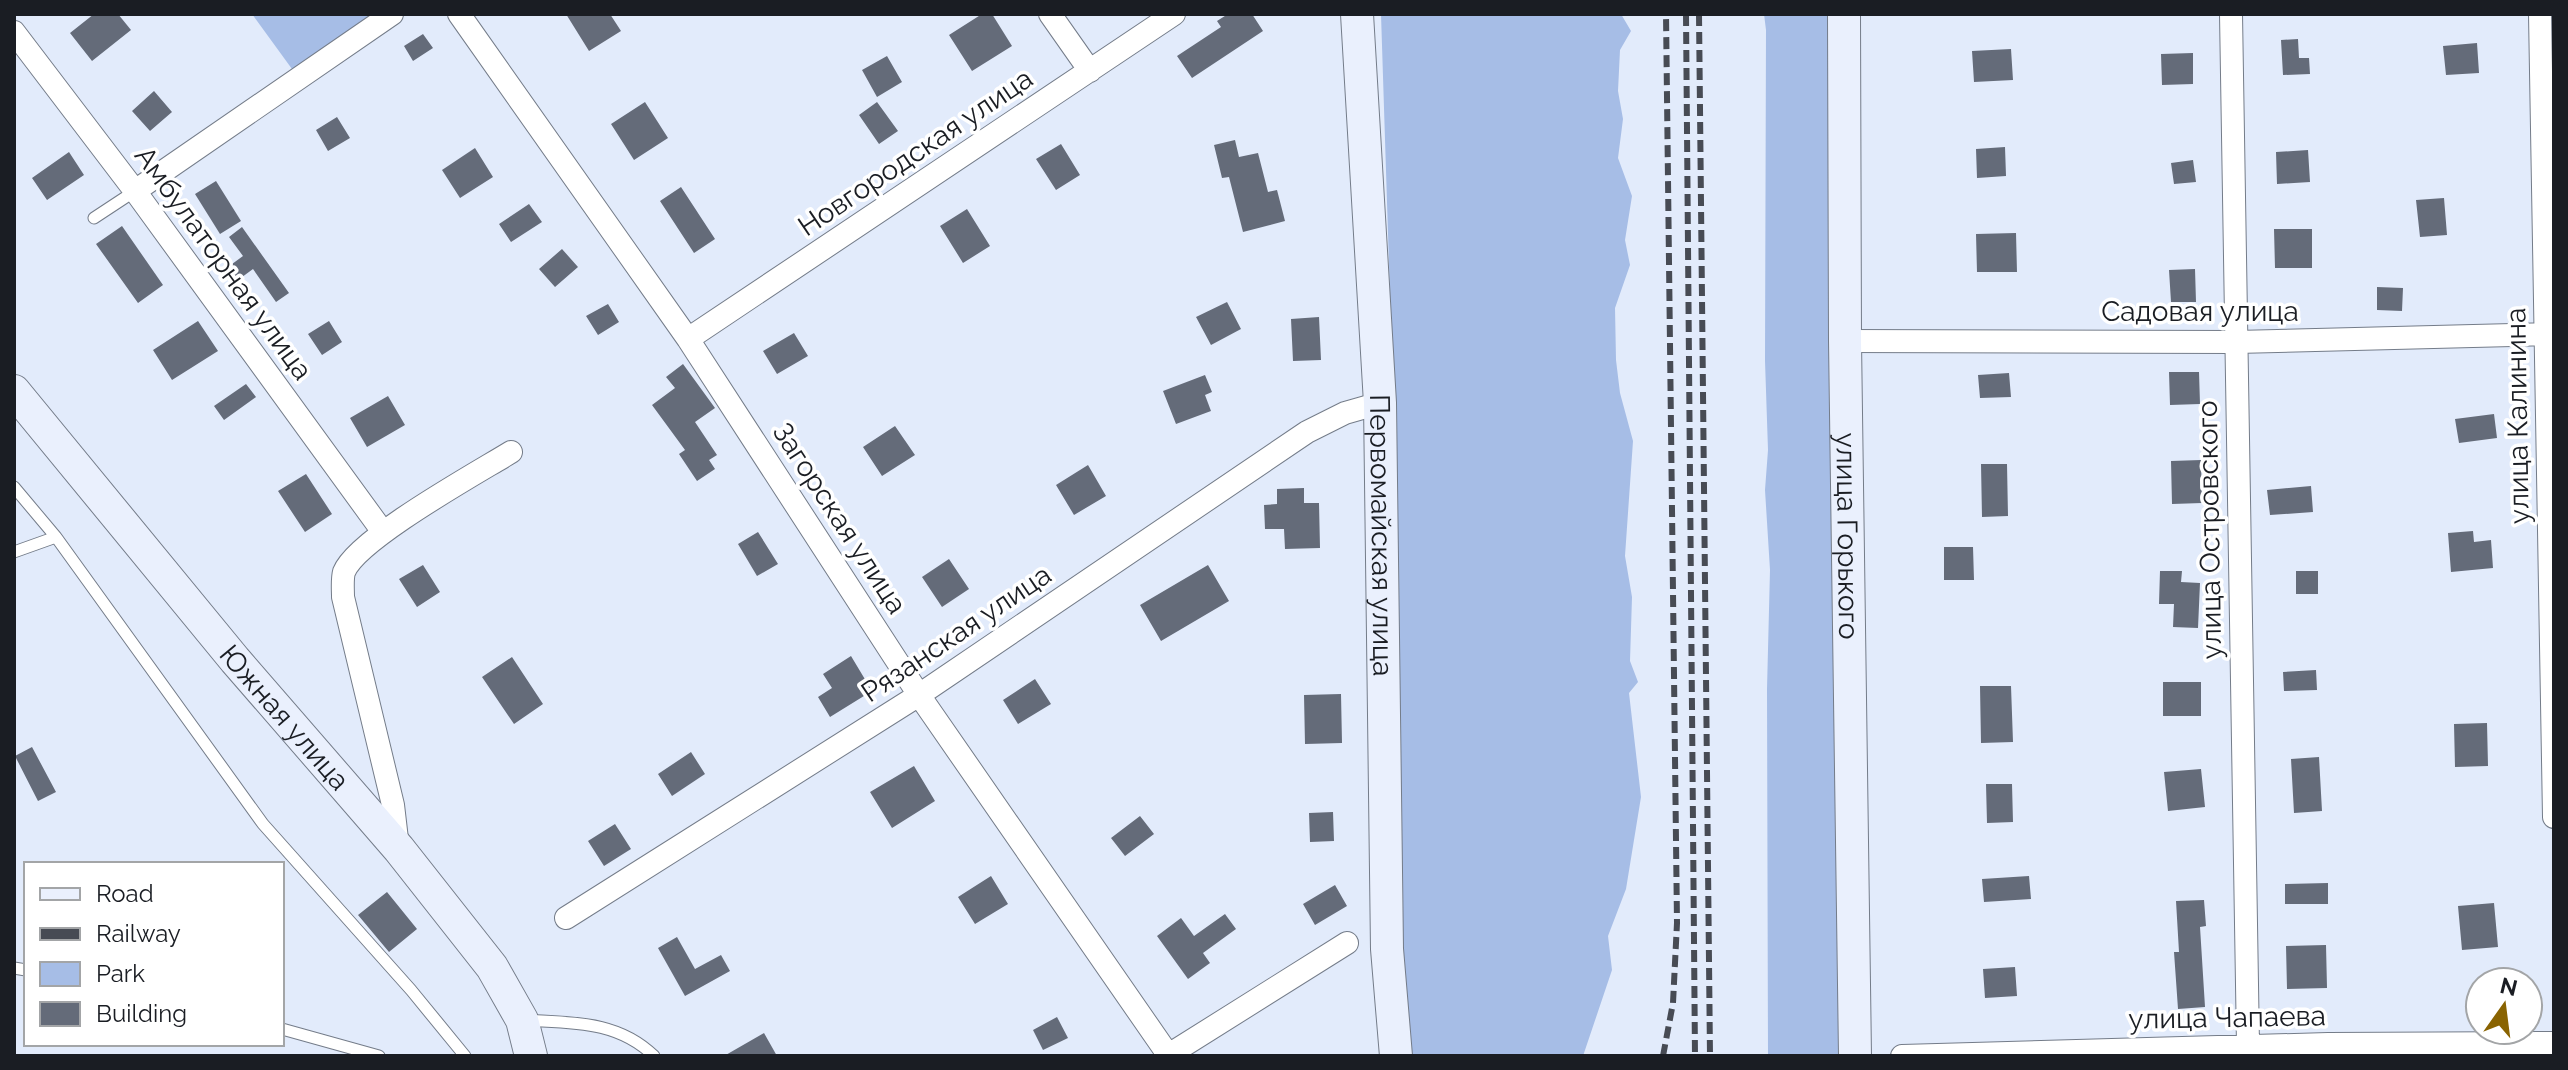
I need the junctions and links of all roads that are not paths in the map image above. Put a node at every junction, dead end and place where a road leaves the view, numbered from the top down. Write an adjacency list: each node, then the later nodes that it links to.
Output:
1 (392, 14): 11 (street)
2 (459, 14): 14 (street, Загорская улица)
3 (1050, 14): 10 (street)
4 (1174, 14): 10 (street, Новгородская улица)
5 (1357, 14): 18 (street, Первомайская улица)
6 (1844, 14): 15 (street, улица Горького)
7 (2231, 14): 16 (street, улица Островского)
8 (2540, 14): 13 (street, улица Калинина)
9 (14, 32): 11 (street, Амбулаторная улица)
10 (1090, 71): 14 (street, Новгородская улица)
11 (135, 191): 12 (lane); 21 (street, Амбулаторная улица)
12 (94, 218)
13 (2550, 334): 16 (street, Садовая улица); 25 (street, улица Калинина)
14 (688, 339): 24 (street, Загорская улица)
15 (1845, 341): 16 (street, Садовая улица); 40 (street, улица Горького)
16 (2236, 342): 32 (street, улица Островского)
17 (14, 391): 26 (street, Южная улица)
18 (1380, 403): 24 (street, Рязанская улица); 39 (street, Первомайская улица)
19 (511, 452): 21 (street)
20 (14, 487): 22 (lane)
21 (383, 532): 26 (street)
22 (56, 537): 23 (lane); 35 (lane)
23 (14, 552)
24 (919, 695): 27 (street, Рязанская улица); 38 (street, Загорская улица)
25 (2554, 817)
26 (399, 849): 29 (street, Южная улица)
27 (566, 918)
28 (1347, 943): 38 (street)
29 (522, 1020): 36 (street, Южная улица); 37 (lane)
30 (284, 1030): 34 (lane)
31 (2554, 1043): 33 (street, улица Чапаева)
32 (2248, 1045): 33 (street, улица Чапаева); 41 (street, улица Чапаева)
33 (2328, 1050)
34 (379, 1056)
35 (465, 1056)
36 (531, 1056)
37 (654, 1056)
38 (1168, 1056)
39 (1396, 1056)
40 (1855, 1056)
41 (1902, 1056)

